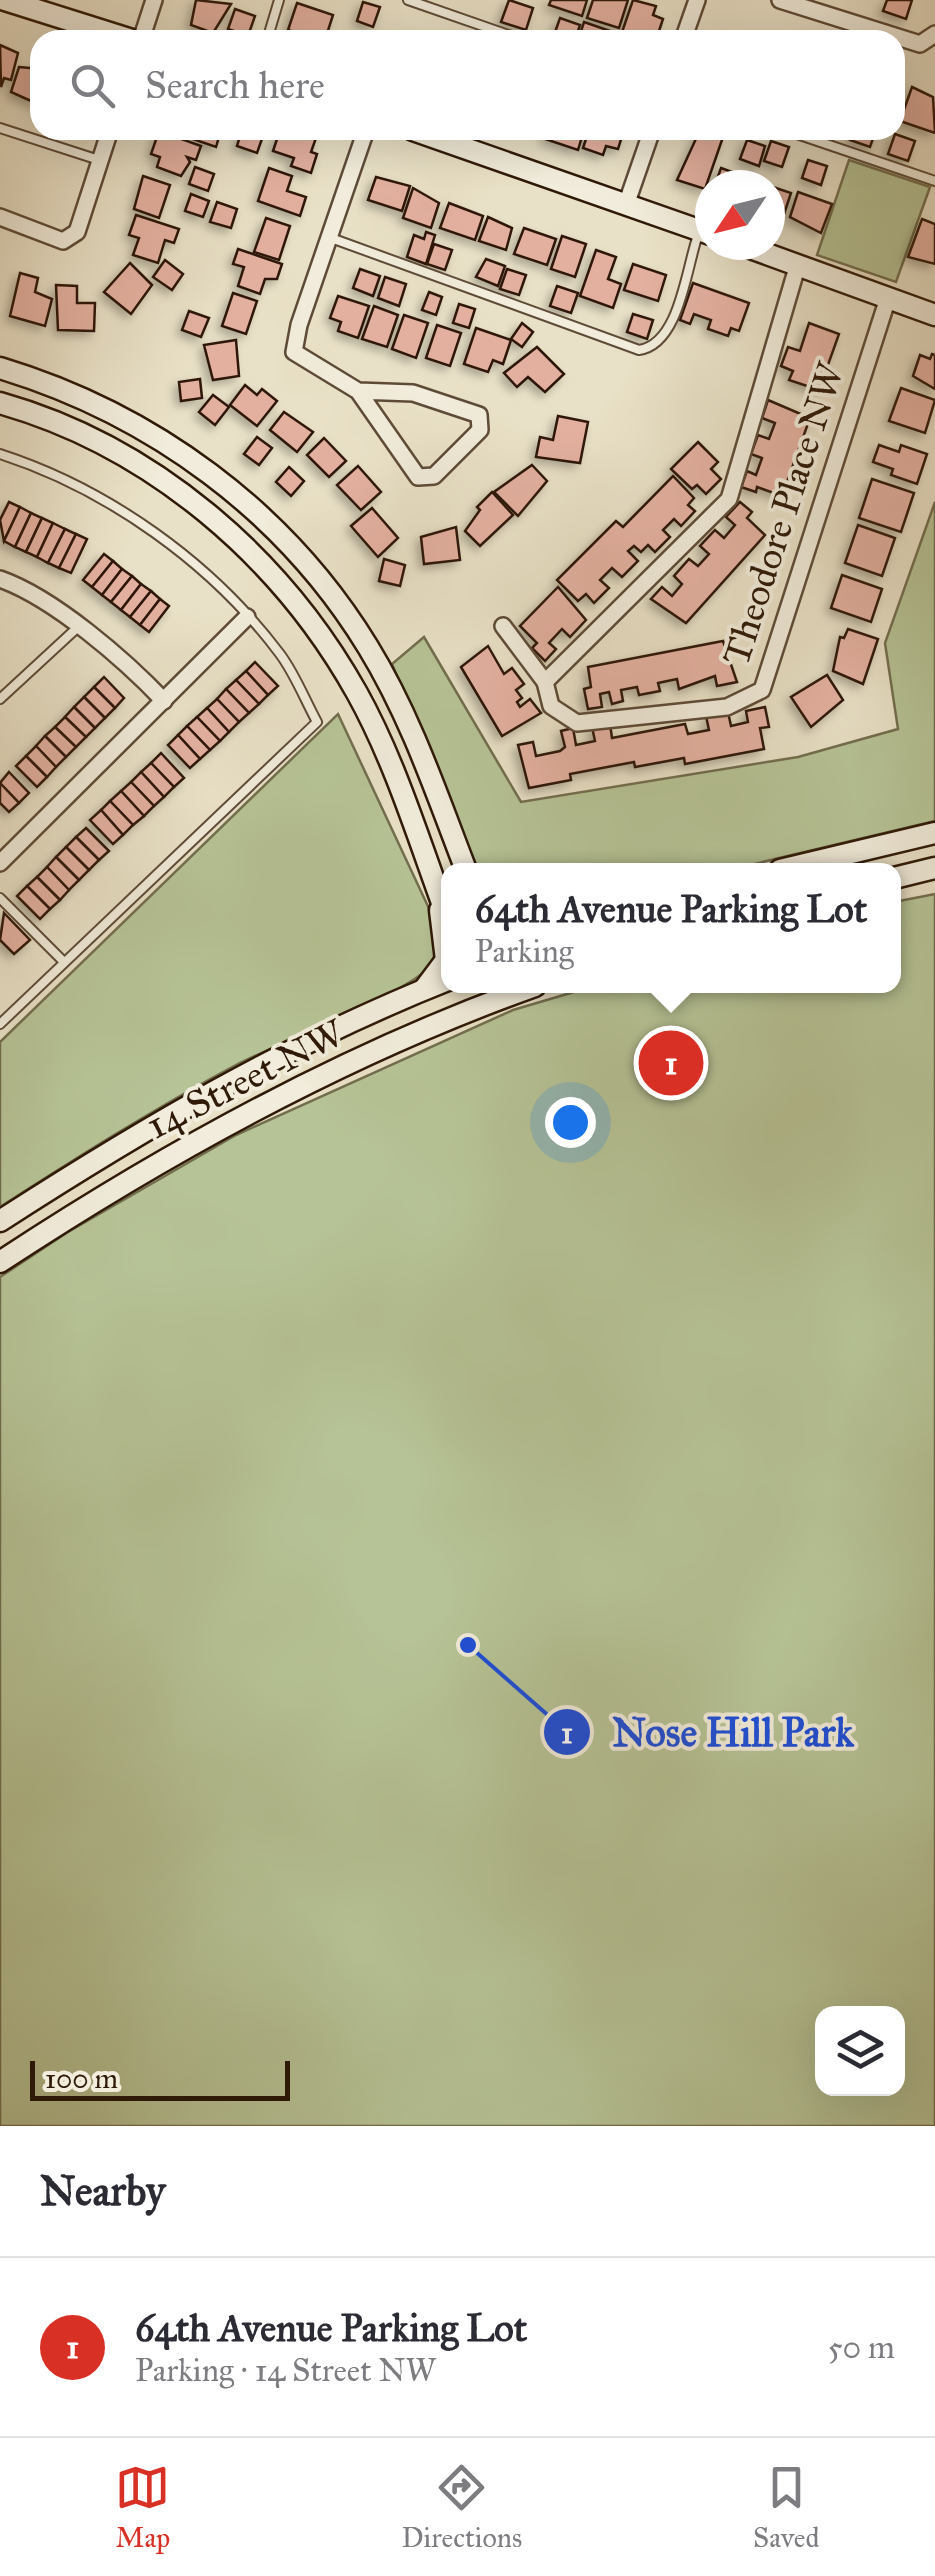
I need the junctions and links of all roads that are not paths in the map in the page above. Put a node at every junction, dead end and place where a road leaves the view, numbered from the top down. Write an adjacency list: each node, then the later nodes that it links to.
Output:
1 (5, 0): 8 (main road)
2 (154, 0): 9 (street)
3 (279, 0): 10 (lane)
4 (408, 0): 11 (lane)
5 (696, 0): 12 (street)
6 (780, 0): 7 (street)
7 (816, 5): 13 (street)
8 (100, 30)
9 (144, 30)
10 (269, 30)
11 (494, 30)
12 (686, 30)
13 (883, 30)
14 (935, 34): 15 (street)
15 (905, 38)
16 (0, 128): 17 (lane)
17 (30, 138)
18 (37, 140): 24 (lane)
19 (106, 140): 24 (street)
20 (362, 140): 29 (street)
21 (442, 140): 26 (main road)
22 (648, 140): 26 (street)
23 (814, 140): 25 (lane)
24 (99, 160): 27 (street)
25 (935, 181)
26 (626, 204): 28 (main road)
27 (0, 218)
28 (695, 228)
29 (328, 236): 30 (lane); 36 (street)
30 (695, 258)
31 (785, 260): 32 (main road)
32 (798, 264): 33 (main road); 43 (street)
33 (888, 298): 34 (main road); 43 (street, Theodore Place NW)
34 (935, 315)
35 (0, 368): 48 (main road)
36 (358, 392): 36 (street)
37 (0, 403): 52 (main road)
38 (0, 454): 40 (lane)
39 (0, 580): 42 (street)
40 (247, 617): 45 (street); 56 (lane)
41 (503, 626): 43 (street, Theodore Place NW)
42 (78, 627): 44 (lane); 45 (street)
43 (545, 682)
44 (0, 699)
45 (164, 701): 47 (street)
46 (935, 833): 49 (main road)
47 (0, 863)
48 (463, 863)
49 (809, 863)
50 (935, 868): 51 (main road)
51 (901, 876)
52 (433, 878): 54 (main road); 55 (main road)
53 (0, 898): 56 (lane)
54 (441, 900)
55 (441, 919)
56 (64, 962): 61 (lane)
57 (441, 968): 59 (main road)
58 (441, 983): 59 (main road, 14 Street NW)
59 (422, 990): 62 (main road, 14 Street NW)
60 (479, 995): 63 (main road, 14 Street NW)
61 (0, 1024)
62 (0, 1221)
63 (0, 1262)

